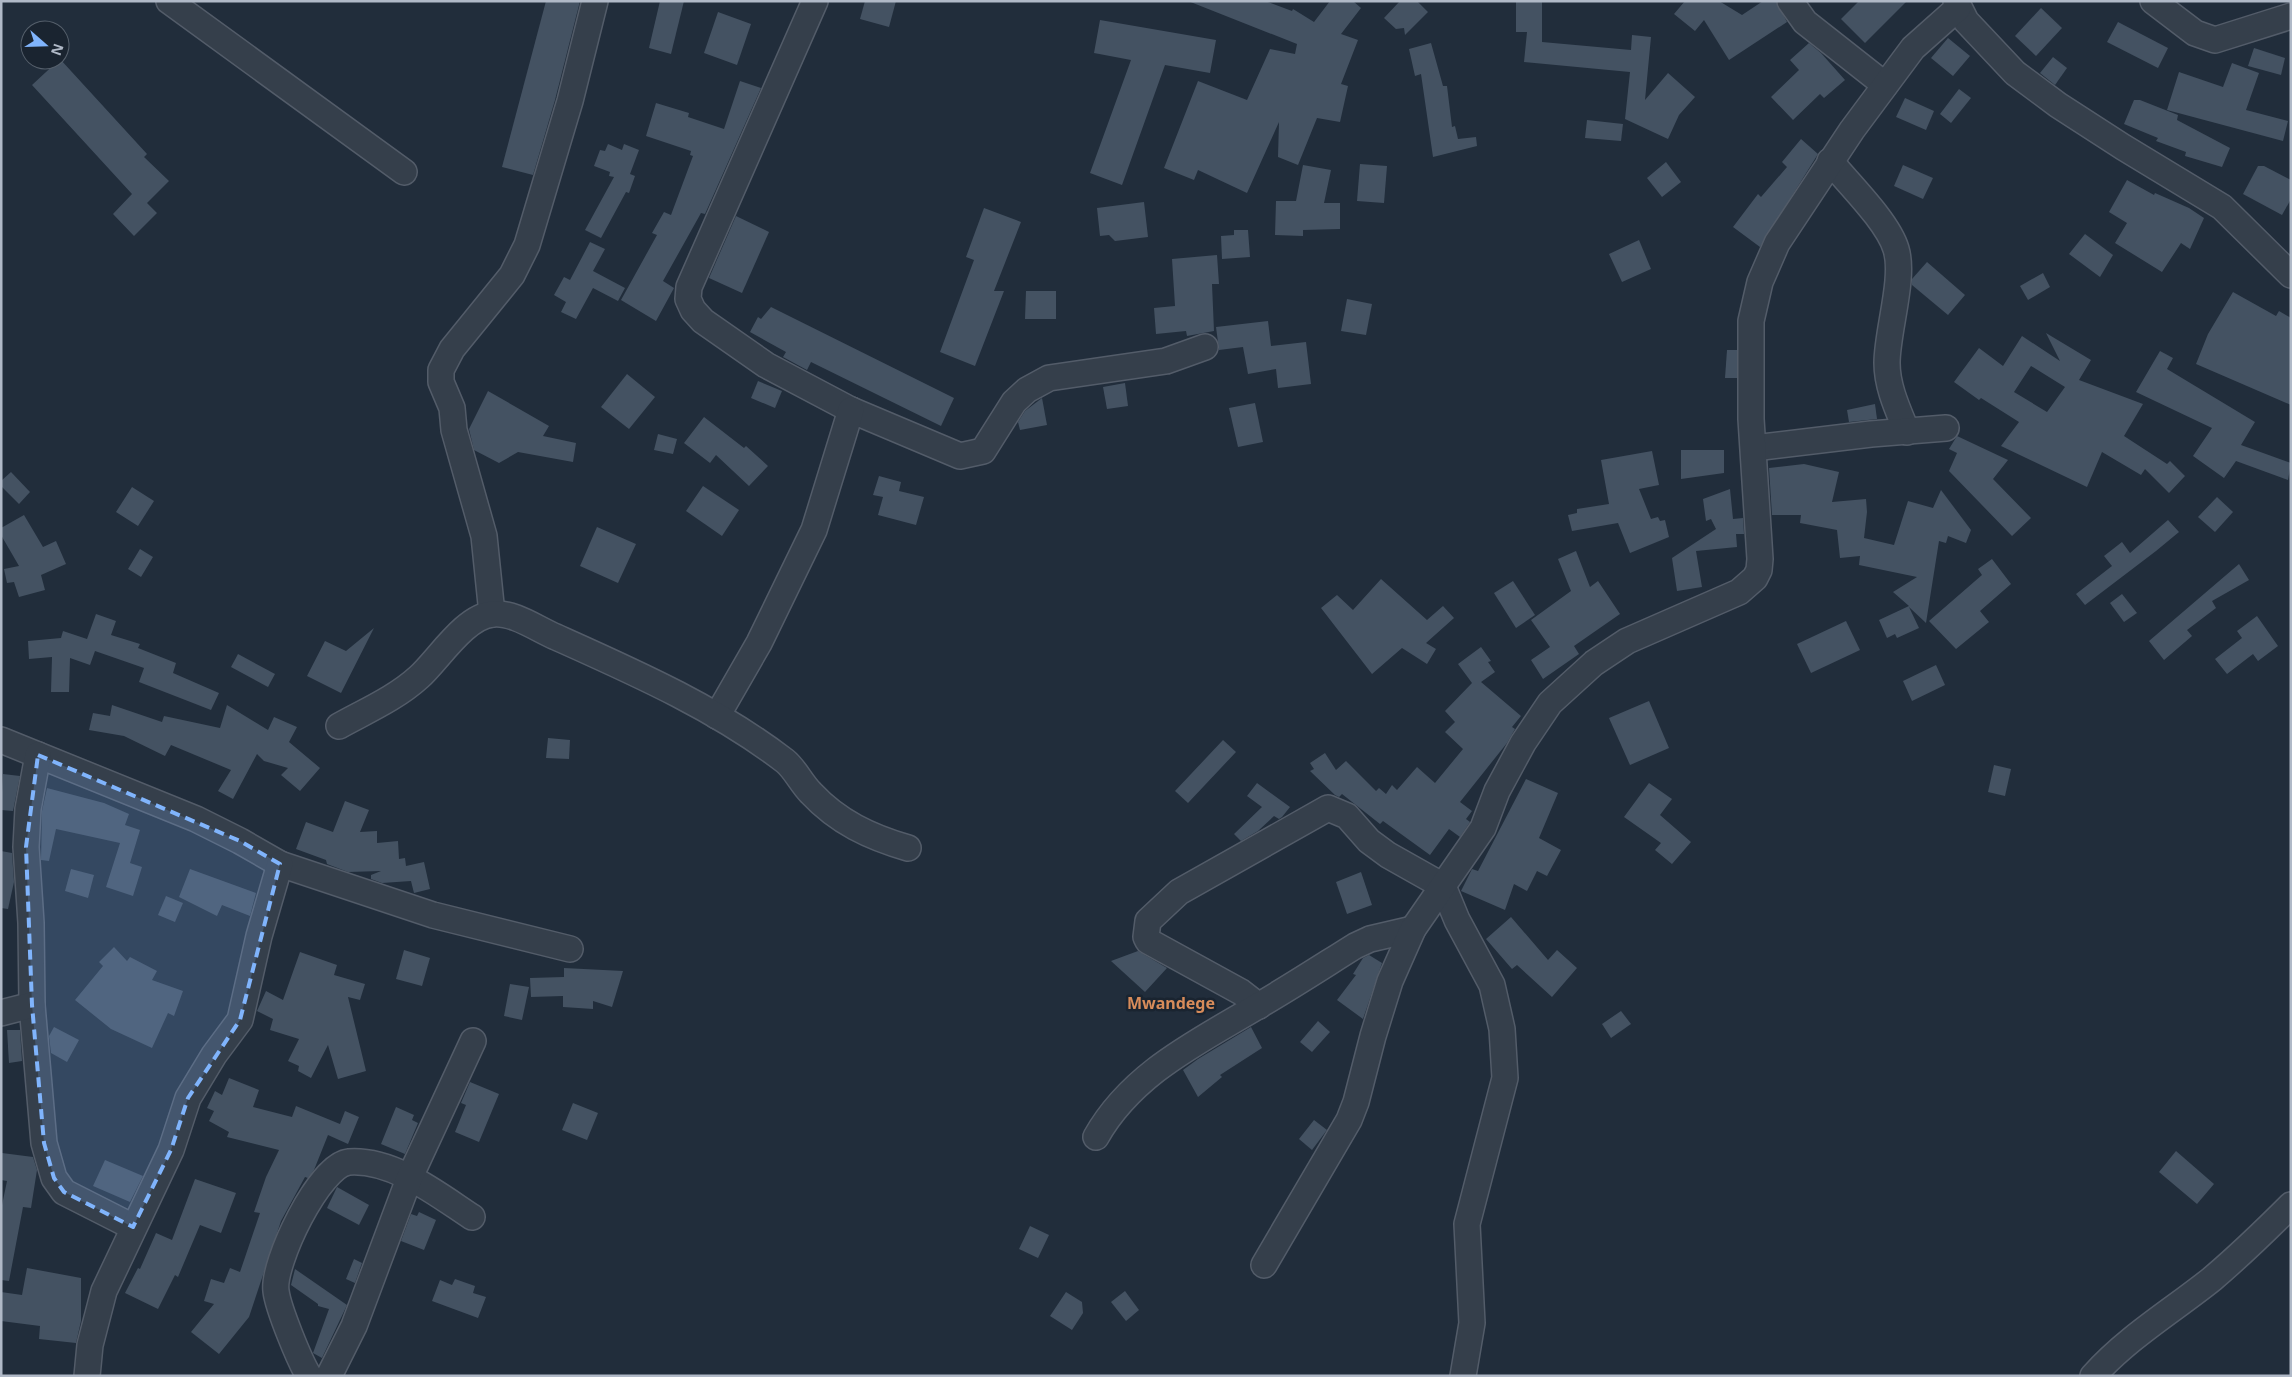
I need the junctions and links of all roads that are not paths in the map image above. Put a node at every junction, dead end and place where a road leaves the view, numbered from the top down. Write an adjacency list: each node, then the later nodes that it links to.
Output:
1 (169, 1): 10 (street)
2 (595, 1): 17 (street)
3 (815, 1): 13 (street)
4 (1790, 1): 8 (street)
5 (2153, 1): 7 (street)
6 (1957, 4): 8 (street); 11 (street)
7 (2291, 16)
8 (1885, 85): 9 (street)
9 (1830, 161): 15 (street); 16 (street)
10 (404, 172)
11 (2291, 275)
12 (1205, 347): 13 (street)
13 (851, 410): 18 (street)
14 (1946, 428): 15 (street)
15 (1907, 432): 16 (street)
16 (1754, 448): 24 (street)
17 (492, 614): 18 (street); 19 (street)
18 (717, 716): 22 (street)
19 (339, 726)
20 (1, 740): 21 (street)
21 (38, 755): 23 (street); 27 (street)
22 (908, 848)
23 (280, 864): 26 (street); 35 (street)
24 (1443, 886): 25 (street); 28 (street); 40 (street)
25 (1413, 929): 28 (street); 36 (street)
26 (570, 949)
27 (32, 1005): 29 (street); 35 (street)
28 (1259, 1006): 31 (street)
29 (1, 1013)
30 (473, 1041): 32 (street)
31 (1096, 1137)
32 (409, 1179): 34 (street); 38 (street); 39 (street)
33 (2291, 1205): 41 (street)
34 (472, 1216)
35 (133, 1227): 37 (street)
36 (1264, 1265)
37 (87, 1376)
38 (310, 1376)
39 (329, 1376)
40 (1463, 1376)
41 (2093, 1376)

